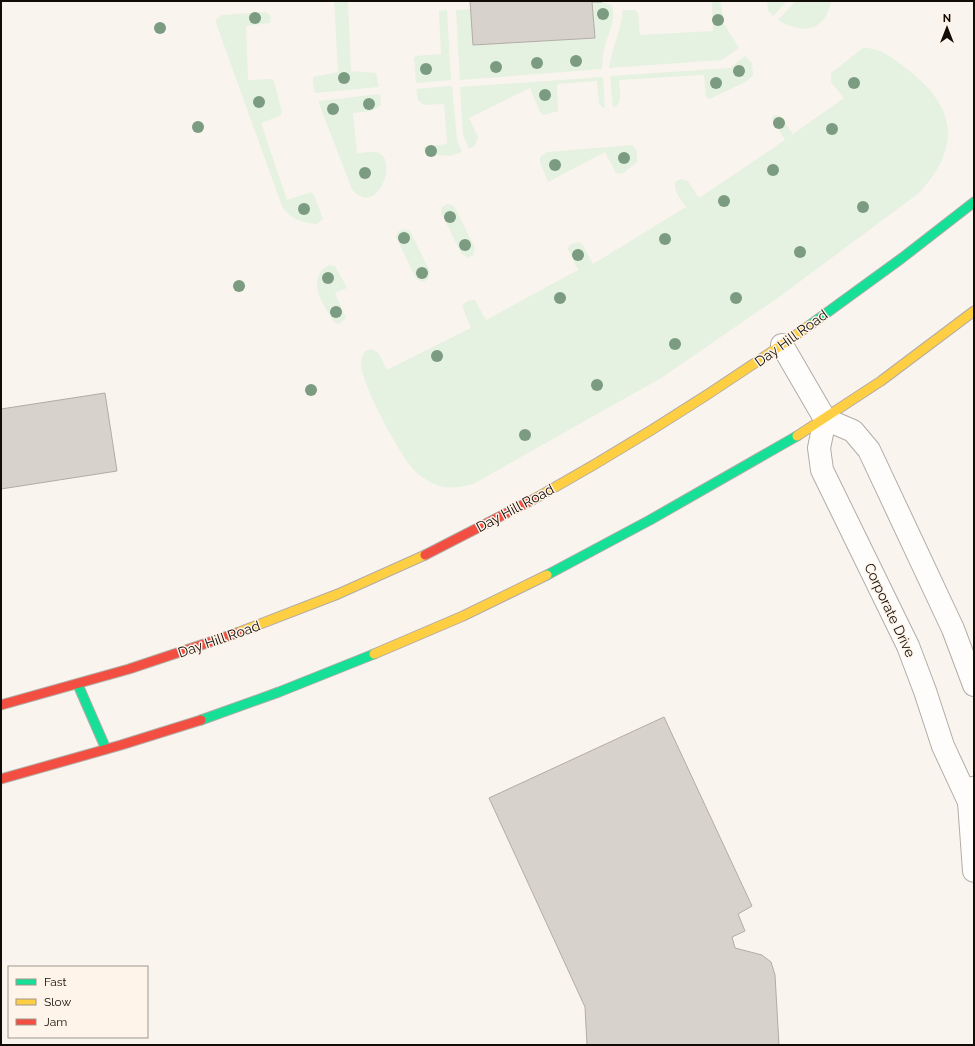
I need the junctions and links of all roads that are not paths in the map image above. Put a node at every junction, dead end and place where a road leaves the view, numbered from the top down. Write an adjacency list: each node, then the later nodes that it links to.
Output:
1 (974, 202): 3 (main road, Day Hill Road)
2 (974, 311): 4 (main road)
3 (782, 345): 4 (street); 5 (main road, Day Hill Road)
4 (825, 419): 6 (street); 8 (main road); 11 (street, Corporate Drive)
5 (78, 684): 7 (main road, Day Hill Road); 8 (main road)
6 (974, 685)
7 (1, 705)
8 (106, 749): 9 (main road)
9 (1, 779)
10 (974, 779): 11 (street, Corporate Drive)
11 (969, 802): 12 (street, Corporate Drive)
12 (974, 871)

